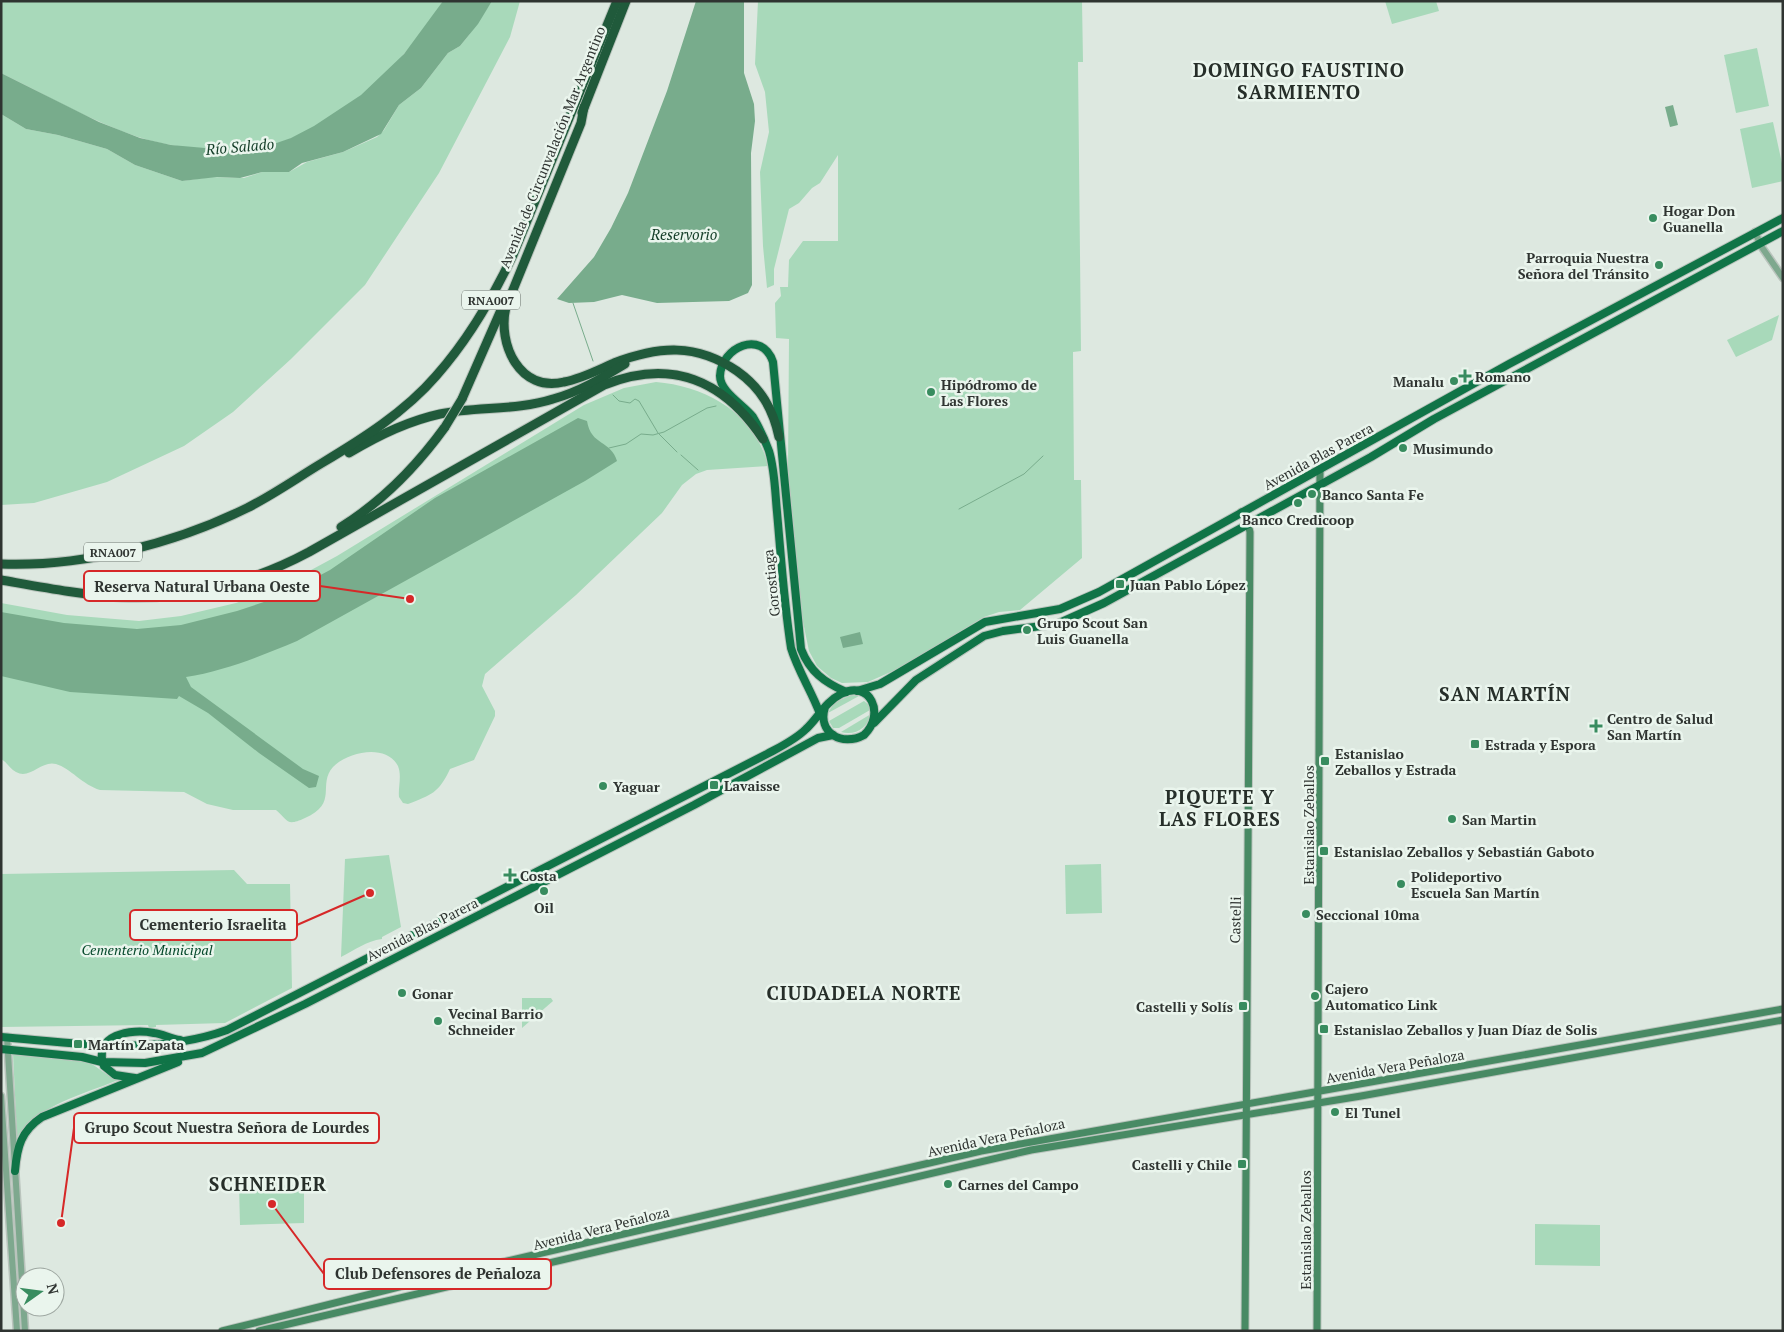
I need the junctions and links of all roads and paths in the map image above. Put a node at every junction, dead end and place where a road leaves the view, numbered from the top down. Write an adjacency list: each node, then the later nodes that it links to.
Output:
1 (617, 1): 15 (highway, RNA007)
2 (626, 1): 3 (highway, Avenida de Circunvalación Mar Argentino / RNA007)
3 (584, 107): 9 (highway); 21 (highway, Avenida de Circunvalación Mar Argentino / RNA007, bridge)
4 (1783, 218): 6 (main road, Avenida Blas Parera)
5 (1783, 231): 7 (main road, Avenida Blas Parera)
6 (1755, 232): 7 (street); 13 (main road, Avenida Blas Parera)
7 (1760, 243): 8 (street); 14 (main road, Avenida Blas Parera)
8 (1783, 278)
9 (640, 355): 10 (highway, RNA007); 15 (highway, RNA007)
10 (724, 362): 11 (highway, RNA007); 11 (main road, Gorostiaga); 12 (main road, Gorostiaga)
11 (779, 437): 19 (main road, Gorostiaga)
12 (763, 439): 20 (main road, Gorostiaga); 21 (highway, RNA007)
13 (1320, 469): 14 (main road, Estanislao Zeballos); 16 (main road, Avenida Blas Parera)
14 (1322, 482): 17 (main road, Avenida Blas Parera); 45 (main road, Estanislao Zeballos)
15 (247, 508): 18 (highway, RNA007)
16 (1241, 512): 17 (main road, Castelli); 23 (main road, Avenida Blas Parera)
17 (1248, 524): 26 (main road, Avenida Blas Parera); 50 (main road, Castelli)
18 (1, 564)
19 (793, 575): 20 (main road); 24 (main road, Gorostiaga)
20 (783, 576): 25 (main road, Gorostiaga)
21 (247, 579): 22 (highway, RNA007)
22 (1, 580)
23 (857, 691): 24 (main road); 26 (main road)
24 (846, 692): 25 (main road)
25 (822, 713): 27 (main road, Gorostiaga); 32 (main road, Avenida Blas Parera)
26 (872, 724): 27 (main road)
27 (833, 735): 36 (main road, Avenida Blas Parera)
28 (1783, 1009): 45 (main road, Avenida Vera Peñaloza)
29 (1783, 1020): 48 (main road, Avenida Vera Peñaloza)
30 (163, 1036): 32 (main road); 33 (main road); 34 (main road)
31 (4, 1037): 34 (main road, Avenida Blas Parera); 35 (street)
32 (205, 1037): 33 (main road, Avenida Blas Parera)
33 (170, 1044): 34 (main road, Avenida Blas Parera); 38 (main road)
34 (104, 1045): 39 (main road)
35 (5, 1050): 37 (main road, Avenida Blas Parera); 42 (street)
36 (202, 1053): 38 (main road, Avenida Blas Parera); 40 (main road)
37 (82, 1057): 39 (main road, Avenida Blas Parera); 41 (main road)
38 (170, 1060): 39 (main road, Avenida Blas Parera); 40 (main road)
39 (102, 1062): 41 (main road)
40 (160, 1069): 44 (main road)
41 (109, 1072): 44 (main road)
42 (9, 1073): 43 (street); 47 (street)
43 (1, 1074)
44 (141, 1077): 52 (main road)
45 (1318, 1092): 48 (main road, Estanislao Zeballos); 50 (main road, Avenida Vera Peñaloza)
46 (1, 1096): 49 (street)
47 (11, 1103): 49 (street); 52 (street)
48 (1318, 1103): 51 (main road, Avenida Vera Peñaloza); 58 (main road, Estanislao Zeballos)
49 (2, 1104): 53 (street)
50 (1246, 1105): 51 (main road, Castelli); 55 (main road, Avenida Vera Peñaloza)
51 (1247, 1114): 56 (main road, Avenida Vera Peñaloza); 57 (main road, Castelli)
52 (15, 1171): 54 (street)
53 (17, 1331)
54 (25, 1331)
55 (222, 1331)
56 (259, 1331)
57 (1245, 1331)
58 (1317, 1331)

